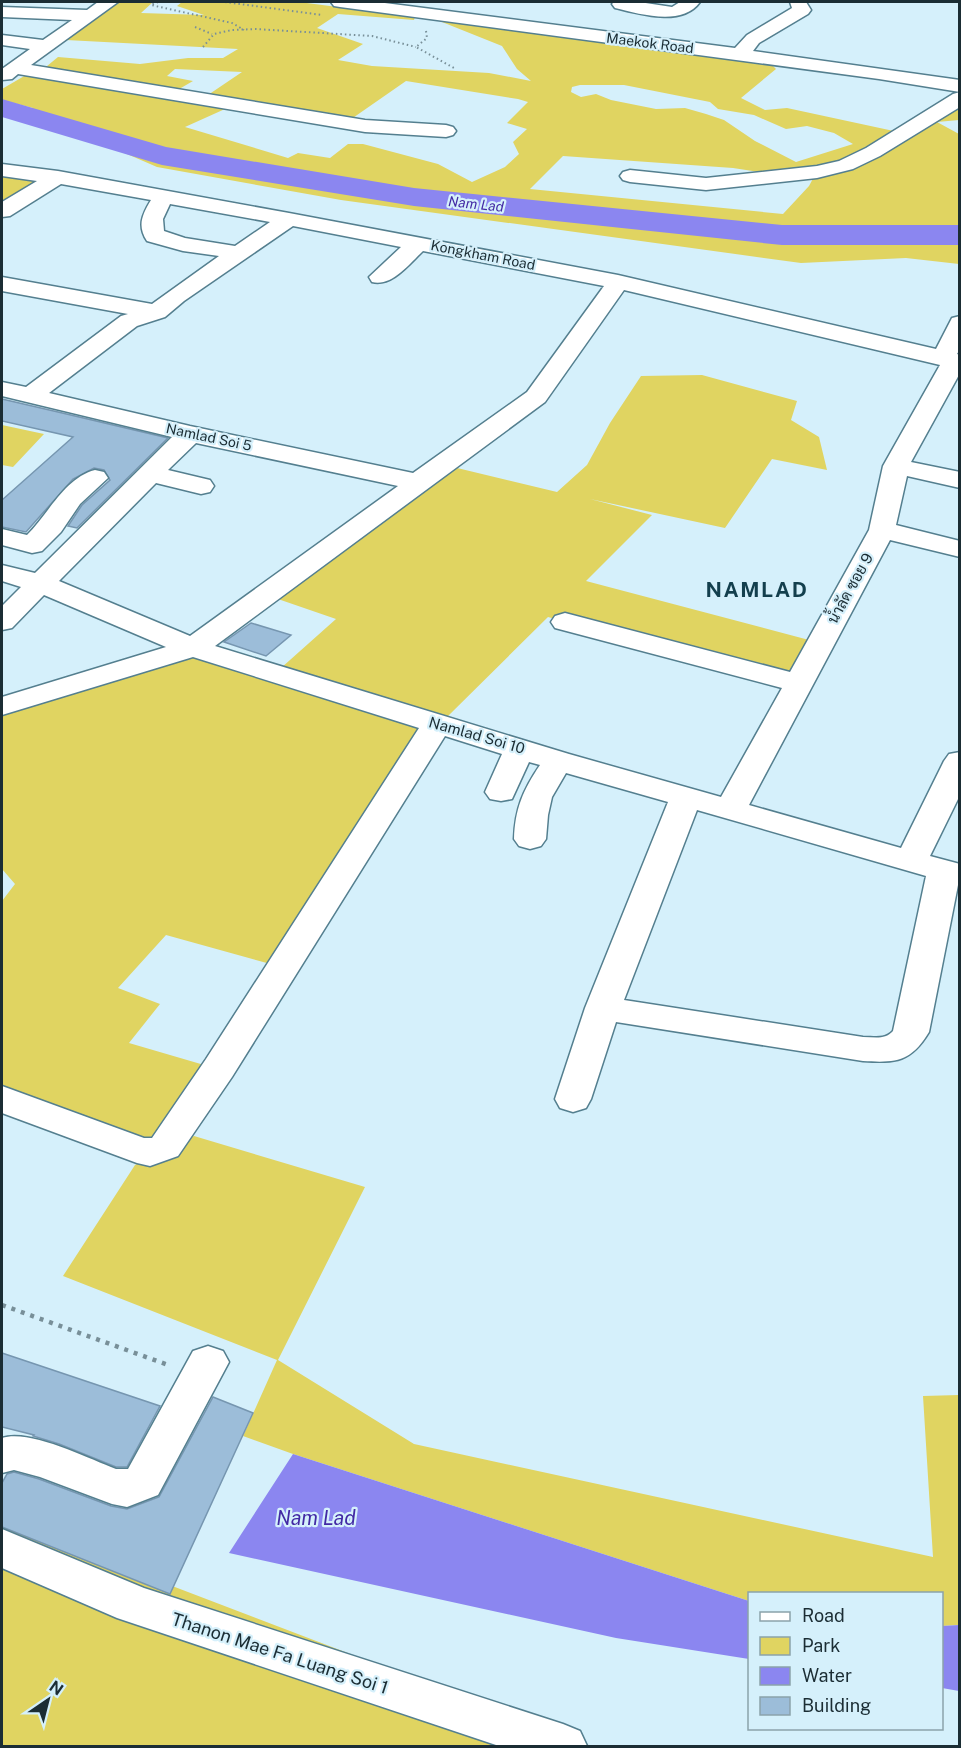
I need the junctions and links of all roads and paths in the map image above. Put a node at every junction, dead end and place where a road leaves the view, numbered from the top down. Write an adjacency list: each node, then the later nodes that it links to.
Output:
1 (109, 2): 11 (street)
2 (158, 2): 13 (path)
3 (213, 2): 4 (path)
4 (224, 2)
5 (340, 2): 9 (street, Maekok Road)
6 (691, 2): 8 (street)
7 (798, 2): 20 (street)
8 (623, 3): 15 (street)
9 (420, 8): 15 (street, Maekok Road); 18 (path)
10 (2, 12): 11 (street)
11 (89, 15): 17 (street)
12 (195, 27): 14 (path)
13 (244, 30): 14 (path); 18 (path)
14 (213, 34): 19 (path)
15 (585, 34): 20 (street, Maekok Road)
16 (2, 40): 17 (street)
17 (47, 46): 22 (street)
18 (416, 47): 21 (path)
19 (203, 48)
20 (740, 54): 23 (street, Maekok Road)
21 (454, 68)
22 (8, 73): 25 (street)
23 (960, 86)
24 (960, 98): 27 (street)
25 (447, 131)
26 (2, 170): 28 (street, Kongkham Road)
27 (630, 176)
28 (58, 177): 30 (street); 31 (street, Kongkham Road)
29 (160, 202): 33 (street)
30 (2, 211)
31 (289, 219): 32 (street, Kongkham Road); 33 (street)
32 (419, 243): 34 (street); 35 (street, Kongkham Road)
33 (239, 253): 37 (street)
34 (380, 277)
35 (618, 282): 39 (street, Kongkham Road); 47 (street)
36 (2, 284): 37 (street)
37 (157, 312): 41 (street)
38 (960, 323): 39 (street, น้ำลัด ซอย 9)
39 (952, 361): 43 (street, น้ำลัด ซอย 9)
40 (2, 389): 41 (street, Namlad Soi 5)
41 (31, 395): 42 (street, Namlad Soi 5)
42 (190, 434): 44 (street); 47 (street, Namlad Soi 5)
43 (896, 466): 46 (street); 49 (street, น้ำลัด ซอย 9)
44 (151, 474): 48 (street); 53 (street)
45 (95, 478): 50 (street)
46 (960, 480)
47 (418, 482): 56 (street)
48 (201, 486)
49 (882, 530): 51 (street); 57 (street, น้ำลัด ซอย 9)
50 (2, 537)
51 (960, 549)
52 (2, 573): 53 (street, Namlad Soi 10)
53 (39, 583): 54 (street); 56 (street, Namlad Soi 10)
54 (2, 622)
55 (565, 622): 57 (street)
56 (193, 648): 58 (street); 59 (street, Namlad Soi 10)
57 (798, 683): 65 (street, น้ำลัด ซอย 9)
58 (2, 706)
59 (437, 724): 60 (street, Namlad Soi 10); 70 (street)
60 (520, 748): 61 (street, Namlad Soi 10); 63 (street)
61 (558, 761): 64 (street, Namlad Soi 10); 66 (street)
62 (960, 761): 67 (street)
63 (501, 792)
64 (686, 798): 65 (street, Namlad Soi 10); 69 (street)
65 (730, 810): 67 (street, Namlad Soi 10)
66 (530, 838)
67 (911, 862): 68 (street, Namlad Soi 10)
68 (952, 873): 69 (street)
69 (603, 1008): 71 (street)
70 (2, 1099)
71 (573, 1099)
72 (2, 1305): 73 (path)
73 (203, 1370): 74 (street)
74 (2, 1456)
75 (2, 1548): 76 (street, Thanon Mae Fa Luang Soi 1)
76 (562, 1746)

